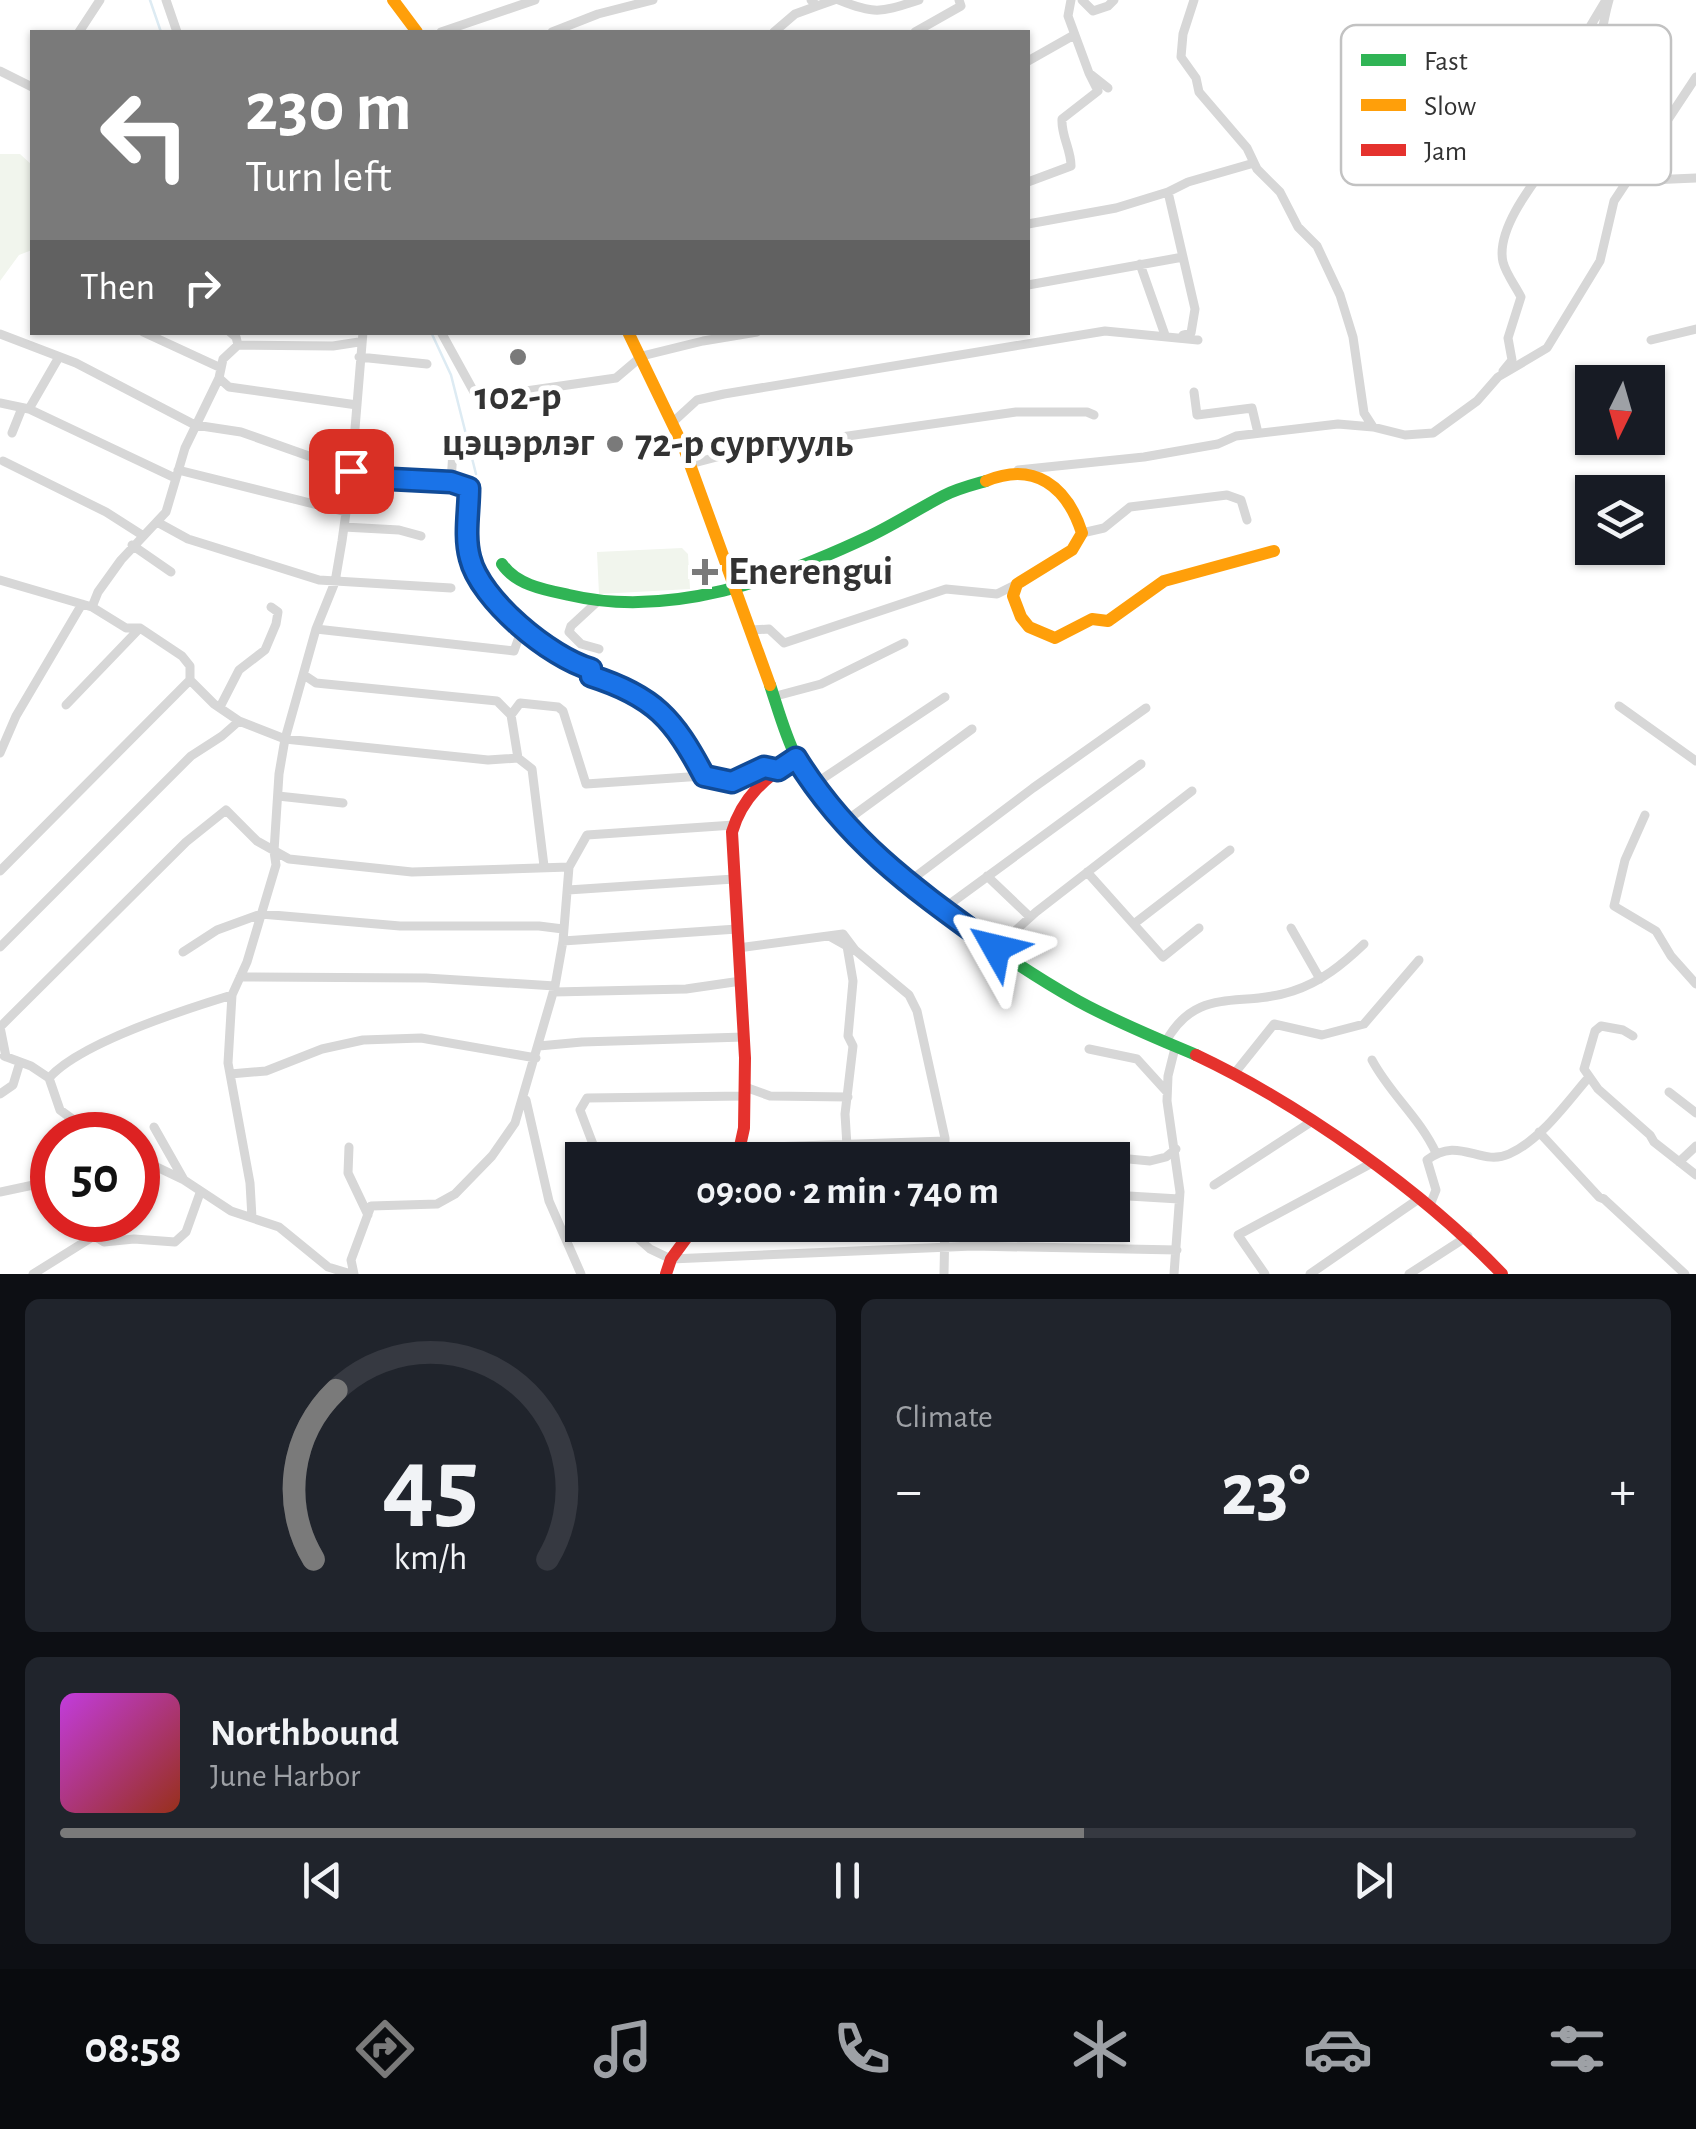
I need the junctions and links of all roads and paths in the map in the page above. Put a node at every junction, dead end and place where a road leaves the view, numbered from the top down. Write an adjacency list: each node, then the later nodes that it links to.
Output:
1 (100, 0): 20 (street)
2 (166, 0): 21 (street)
3 (412, 0): 15 (street)
4 (535, 0): 23 (street)
5 (652, 0): 24 (street)
6 (789, 0): 17 (street)
7 (836, 0): 8 (street); 16 (street)
8 (919, 0)
9 (960, 0): 26 (street)
10 (1071, 0): 27 (street)
11 (1082, 0): 12 (street)
12 (1114, 0)
13 (1194, 0): 35 (street)
14 (1608, 0): 18 (street); 19 (street)
15 (395, 2): 22 (main road)
16 (814, 3): 17 (street)
17 (795, 14): 25 (street)
18 (1591, 25)
19 (1604, 25)
20 (80, 30)
21 (175, 30)
22 (416, 30)
23 (447, 30)
24 (557, 30)
25 (776, 30)
26 (919, 30)
27 (1074, 35): 28 (street); 30 (street)
28 (1030, 60)
29 (0, 71): 32 (street)
30 (1090, 73): 33 (street); 38 (street)
31 (1696, 77): 34 (street)
32 (30, 86)
33 (1108, 88)
34 (1671, 113)
35 (1254, 164): 41 (street); 71 (street)
36 (1696, 178): 37 (street)
37 (1671, 179)
38 (1030, 181)
39 (1532, 185): 63 (street)
40 (1623, 185): 63 (street)
41 (1168, 192): 42 (street); 43 (street)
42 (1030, 224)
43 (1183, 257): 44 (street); 53 (street)
44 (1140, 264): 45 (street); 53 (street)
45 (1030, 284)
46 (1696, 329): 56 (street)
47 (0, 334): 58 (street)
48 (149, 335): 62 (street)
49 (234, 335): 57 (street)
50 (443, 335): 59 (street)
51 (630, 335): 59 (main road)
52 (739, 335): 59 (street)
53 (1171, 336): 55 (street); 69 (street)
54 (361, 337): 57 (street); 60 (street)
55 (1198, 340)
56 (1652, 340)
57 (238, 345): 62 (street)
58 (59, 356): 67 (street); 70 (street)
59 (642, 356): 69 (main road)
60 (359, 358): 61 (street); 66 (street)
61 (427, 364)
62 (220, 373): 66 (street); 70 (street)
63 (1498, 377): 71 (street)
64 (1194, 392): 72 (street)
65 (0, 403): 67 (street)
66 (357, 404): 79 (street)
67 (26, 409): 73 (street); 78 (street)
68 (1094, 415): 76 (street)
69 (673, 422): 76 (main road)
70 (195, 425): 78 (street); 79 (street)
71 (1373, 427): 72 (street)
72 (1258, 432): 77 (street)
73 (12, 433)
74 (453, 451): 80 (street)
75 (3, 461): 86 (street)
76 (690, 464): 96 (main road)
77 (1011, 472): 85 (main road); 96 (main road)
78 (176, 474): 81 (street); 83 (street)
79 (351, 474): 80 (street); 81 (street)
80 (451, 482): 100 (street)
81 (346, 512): 84 (street)
82 (1247, 520): 85 (street)
83 (157, 522): 86 (street); 93 (street)
84 (344, 526): 87 (street); 93 (street)
85 (1082, 533): 94 (main road)
86 (142, 535): 88 (street)
87 (421, 536)
88 (132, 545): 91 (street); 98 (street)
89 (1274, 551): 94 (main road)
90 (502, 564): 97 (main road)
91 (171, 572)
92 (0, 580): 98 (street)
93 (335, 582): 95 (street); 102 (street)
94 (1017, 584): 103 (street)
95 (451, 588)
96 (736, 589): 97 (main road); 103 (main road)
97 (596, 602): 105 (street)
98 (87, 606): 101 (street); 119 (street)
99 (271, 607): 112 (street)
100 (523, 626): 102 (street); 125 (street)
101 (140, 628): 107 (street); 110 (street)
102 (316, 629): 106 (street)
103 (751, 630): 108 (main road)
104 (904, 643): 108 (street)
105 (599, 649)
106 (304, 675): 114 (street); 117 (street)
107 (190, 680): 112 (street); 137 (street)
108 (776, 696): 121 (main road)
109 (945, 697): 126 (street)
110 (66, 706)
111 (1619, 706): 122 (street)
112 (220, 707): 115 (street)
113 (1146, 708): 141 (street)
114 (511, 715): 120 (street); 125 (street)
115 (240, 720): 117 (street); 153 (street)
116 (972, 729): 131 (street)
117 (285, 739): 120 (street); 128 (street)
118 (1696, 748): 122 (street)
119 (0, 754)
120 (518, 758): 135 (street)
121 (796, 758): 124 (main road); 126 (main road)
122 (1695, 760)
123 (1140, 764): 139 (street)
124 (778, 770): 125 (street); 132 (main road)
125 (704, 776)
126 (813, 785): 131 (main road)
127 (1192, 791): 138 (street)
128 (278, 796): 129 (street); 134 (street)
129 (343, 803)
130 (1646, 816): 161 (street)
131 (844, 823): 141 (main road)
132 (734, 825): 136 (street); 140 (main road)
133 (1230, 850): 146 (street)
134 (274, 851): 135 (street); 144 (street); 169 (street)
135 (544, 866): 136 (street)
136 (569, 867): 142 (street)
137 (0, 871)
138 (1087, 872): 145 (street); 146 (street)
139 (987, 876): 143 (street); 145 (street)
140 (734, 879): 142 (street); 149 (main road)
141 (907, 883): 143 (main road)
142 (568, 890): 150 (street)
143 (943, 910): 155 (main road)
144 (260, 914): 150 (street); 156 (street); 158 (street)
145 (1030, 917): 155 (street)
146 (1135, 923): 147 (street)
147 (1199, 928)
148 (1291, 928): 159 (street)
149 (737, 929): 150 (street); 154 (main road)
150 (563, 935): 162 (street)
151 (831, 936): 154 (street); 182 (street); 191 (street)
152 (1364, 944): 159 (street)
153 (0, 947)
154 (738, 948): 160 (main road)
155 (996, 948): 167 (main road)
156 (183, 952)
157 (1419, 960): 174 (street)
158 (240, 977): 162 (street); 163 (street)
159 (1320, 979): 167 (street)
160 (741, 981): 162 (street); 165 (main road)
161 (1696, 984)
162 (555, 989): 166 (street)
163 (232, 995): 173 (street); 176 (street)
164 (1633, 1036): 175 (street)
165 (744, 1038): 166 (street); 177 (main road)
166 (539, 1046): 170 (street)
167 (1170, 1046): 174 (main road); 178 (street)
168 (1088, 1049): 178 (street)
169 (3, 1056): 172 (street)
170 (536, 1058): 173 (street); 181 (street)
171 (1372, 1060): 195 (street)
172 (20, 1062): 176 (street); 180 (street)
173 (230, 1074): 210 (street)
174 (1234, 1074): 185 (main road)
175 (1590, 1077): 186 (street); 197 (street)
176 (49, 1078): 183 (street)
177 (745, 1091): 182 (street); 188 (street); 189 (main road)
178 (1167, 1092): 194 (street)
179 (1669, 1092): 184 (street)
180 (0, 1094)
181 (525, 1097): 209 (street); 222 (street)
182 (848, 1097): 190 (street)
183 (63, 1112)
184 (1696, 1113)
185 (1311, 1122): 198 (main road); 202 (street)
186 (1539, 1132): 195 (street); 230 (street)
187 (160, 1138): 201 (street)
188 (592, 1142)
189 (740, 1142)
190 (846, 1142)
191 (945, 1142)
192 (1696, 1146): 197 (street)
193 (348, 1147): 209 (street)
194 (1176, 1148): 196 (street); 207 (street)
195 (1436, 1153): 208 (street)
196 (1130, 1158)
197 (1678, 1162): 200 (street)
198 (1372, 1164): 208 (main road); 226 (street)
199 (160, 1169): 201 (street)
200 (1696, 1175)
201 (184, 1180): 205 (street)
202 (1214, 1185)
203 (30, 1186): 204 (street)
204 (0, 1192)
205 (200, 1193): 210 (street); 212 (street)
206 (1130, 1196): 207 (street)
207 (1180, 1199): 218 (street)
208 (1425, 1202): 211 (main road); 227 (street)
209 (368, 1215): 221 (street)
210 (252, 1218): 221 (street)
211 (1468, 1236): 228 (street); 229 (main road)
212 (160, 1241)
213 (84, 1242): 220 (street)
214 (643, 1242): 219 (street)
215 (683, 1242): 219 (main road)
216 (945, 1242): 217 (street)
217 (945, 1247): 218 (street); 219 (street); 224 (street)
218 (1177, 1250): 225 (street)
219 (671, 1258): 223 (main road)
220 (33, 1274)
221 (352, 1274)
222 (580, 1274)
223 (666, 1274)
224 (944, 1274)
225 (1174, 1274)
226 (1265, 1274)
227 (1310, 1274)
228 (1409, 1274)
229 (1502, 1274)
230 (1684, 1274)

